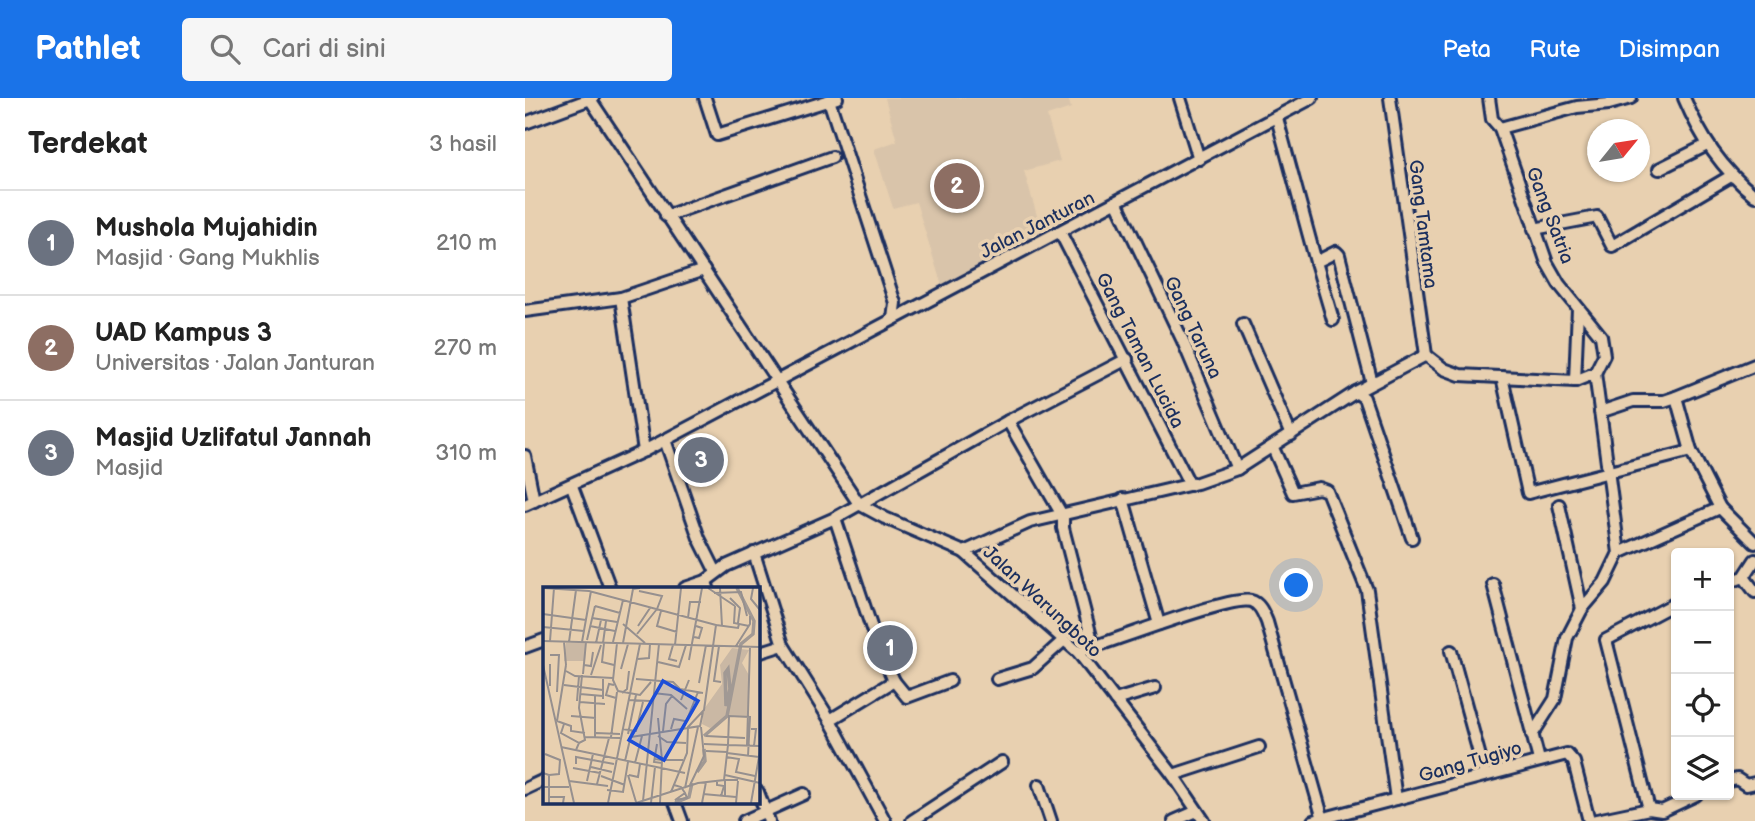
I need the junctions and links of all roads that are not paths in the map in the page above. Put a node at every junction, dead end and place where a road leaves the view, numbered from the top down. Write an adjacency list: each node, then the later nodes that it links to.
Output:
1 (705, 98): 9 (street)
2 (1180, 98): 15 (street)
3 (1313, 98): 10 (street, Jalan Janturan)
4 (1390, 98): 31 (street, Gang Tamtama)
5 (1489, 98): 12 (street, Gang Satria)
6 (1630, 98): 12 (street)
7 (1684, 98): 13 (street)
8 (591, 99): 11 (street); 20 (street, Jalan Warungboto)
9 (833, 99): 28 (street)
10 (1277, 118): 15 (street, Jalan Janturan); 23 (street)
11 (525, 123)
12 (1500, 128): 21 (street, Gang Satria)
13 (1707, 145): 16 (street); 17 (street)
14 (832, 157): 20 (street)
15 (1199, 159): 19 (street, Jalan Janturan)
16 (1659, 169)
17 (1731, 176): 18 (street); 21 (street)
18 (1755, 195)
19 (1117, 202): 22 (street, Jalan Janturan); 49 (street, Gang Taruna)
20 (666, 216): 24 (street, Jalan Warungboto)
21 (1534, 229): 26 (street, Gang Satria)
22 (1060, 232): 28 (street, Jalan Janturan); 32 (street, Gang Taman Lucida)
23 (1316, 262): 29 (street); 38 (street)
24 (704, 270): 25 (street); 36 (street, Jalan Warungboto)
25 (621, 299): 27 (street); 46 (street)
26 (1578, 308): 34 (street, Gang Satria); 37 (street)
27 (525, 311)
28 (893, 319): 36 (street, Jalan Janturan)
29 (1333, 320)
30 (1243, 324): 43 (street)
31 (1426, 355): 35 (street); 38 (street)
32 (1127, 359): 42 (street); 51 (street, Gang Taman Lucida)
33 (1755, 365): 40 (street)
34 (1595, 373): 37 (street); 41 (street)
35 (1502, 377): 37 (street); 50 (street)
36 (777, 380): 44 (street, Jalan Janturan); 55 (street, Jalan Warungboto)
37 (1575, 381)
38 (1372, 383): 39 (street)
39 (1356, 392): 43 (street); 60 (street)
40 (1676, 397): 41 (street); 47 (street)
41 (1600, 412): 50 (street)
42 (1008, 421): 55 (street); 58 (street)
43 (1291, 435): 45 (street)
44 (665, 440): 46 (street, Jalan Janturan); 66 (street)
45 (1273, 448): 49 (street); 103 (street)
46 (644, 451): 52 (street, Jalan Janturan)
47 (1691, 451): 50 (street); 57 (street)
48 (525, 456): 54 (street)
49 (1237, 469): 51 (street)
50 (1607, 474): 64 (street)
51 (1190, 485): 53 (street)
52 (572, 486): 54 (street, Jalan Janturan); 71 (street)
53 (1123, 499): 58 (street); 75 (street)
54 (530, 503)
55 (859, 504): 59 (street); 62 (street, Jalan Warungboto)
56 (1559, 505): 74 (street)
57 (1720, 508): 61 (street); 64 (street)
58 (1063, 515): 62 (street); 80 (street)
59 (835, 518): 63 (street); 85 (street)
60 (1412, 538)
61 (1755, 543)
62 (964, 552): 77 (street, Jalan Warungboto)
63 (754, 553): 66 (street); 78 (street)
64 (1619, 553): 74 (street)
65 (1755, 559): 67 (street)
66 (716, 572): 69 (street)
67 (1744, 577): 68 (street); 72 (street)
68 (1734, 580)
69 (707, 584)
70 (1493, 584): 90 (street)
71 (610, 587)
72 (1755, 592)
73 (1671, 606): 106 (street)
74 (1582, 609): 90 (street)
75 (1159, 624): 80 (street); 110 (street)
76 (543, 640): 79 (street)
77 (1064, 640): 83 (street, Jalan Warungboto); 84 (street)
78 (783, 645): 82 (street); 89 (street)
79 (525, 647)
80 (1094, 648): 83 (street)
81 (1451, 651): 95 (street)
82 (759, 653)
83 (1078, 653): 88 (street, Jalan Warungboto)
84 (997, 679)
85 (894, 681): 86 (street); 89 (street)
86 (950, 681)
87 (1155, 688): 88 (street)
88 (1115, 700): 94 (street, Jalan Warungboto)
89 (830, 720): 113 (street)
90 (1532, 735): 92 (street)
91 (1259, 747): 94 (street)
92 (1539, 760): 95 (street, Gang Tugiyo); 118 (street, Gang Tugiyo)
93 (1002, 762): 114 (street)
94 (1173, 775): 107 (street, Jalan Warungboto)
95 (1485, 775): 103 (street, Gang Tugiyo)
96 (1734, 779): 98 (street)
97 (543, 780): 99 (street)
98 (1755, 783)
99 (526, 785)
100 (1039, 785): 115 (street)
101 (804, 794): 108 (street)
102 (759, 795): 108 (street)
103 (1396, 800): 110 (street, Gang Tugiyo)
104 (1688, 800): 109 (street, Gang Tugiyo)
105 (676, 804): 111 (street)
106 (1649, 809): 109 (street, Gang Tugiyo); 118 (street, Gang Tugiyo)
107 (1197, 811): 116 (street); 117 (street, Jalan Warungboto)
108 (767, 816): 112 (street)
109 (1663, 816)
110 (1318, 820)
111 (682, 821)
112 (744, 821)
113 (885, 821)
114 (912, 821)
115 (1051, 821)
116 (1174, 821)
117 (1204, 821)
118 (1590, 821)

